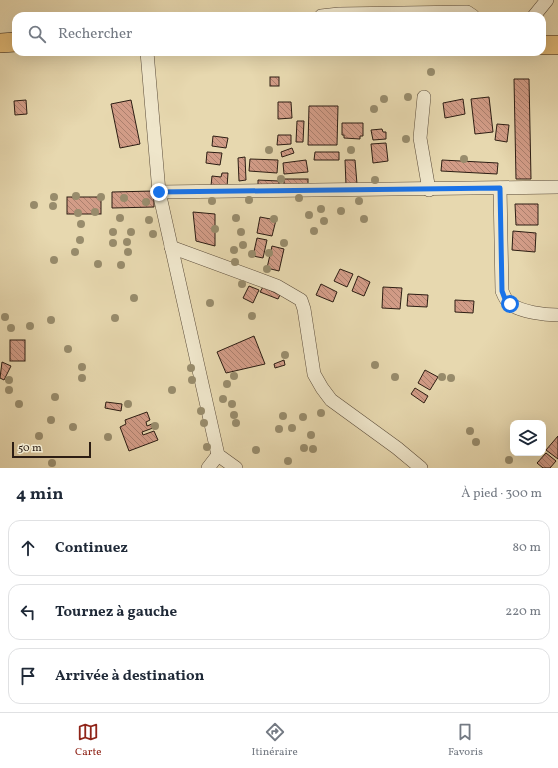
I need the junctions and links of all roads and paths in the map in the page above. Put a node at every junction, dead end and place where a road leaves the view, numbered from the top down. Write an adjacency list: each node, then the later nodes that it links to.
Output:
1 (547, 0): 2 (street)
2 (537, 12)
3 (12, 42): 4 (highway)
4 (0, 43)
5 (546, 44): 6 (highway)
6 (558, 45)
7 (147, 56): 12 (street)
8 (424, 97): 11 (street)
9 (558, 187): 10 (street)
10 (500, 188): 11 (street); 14 (street)
11 (429, 190): 12 (street)
12 (159, 192): 13 (street)
13 (171, 248): 15 (street); 18 (street)
14 (558, 316)
15 (218, 455): 16 (street); 17 (street)
16 (208, 468)
17 (236, 468)
18 (422, 468)

